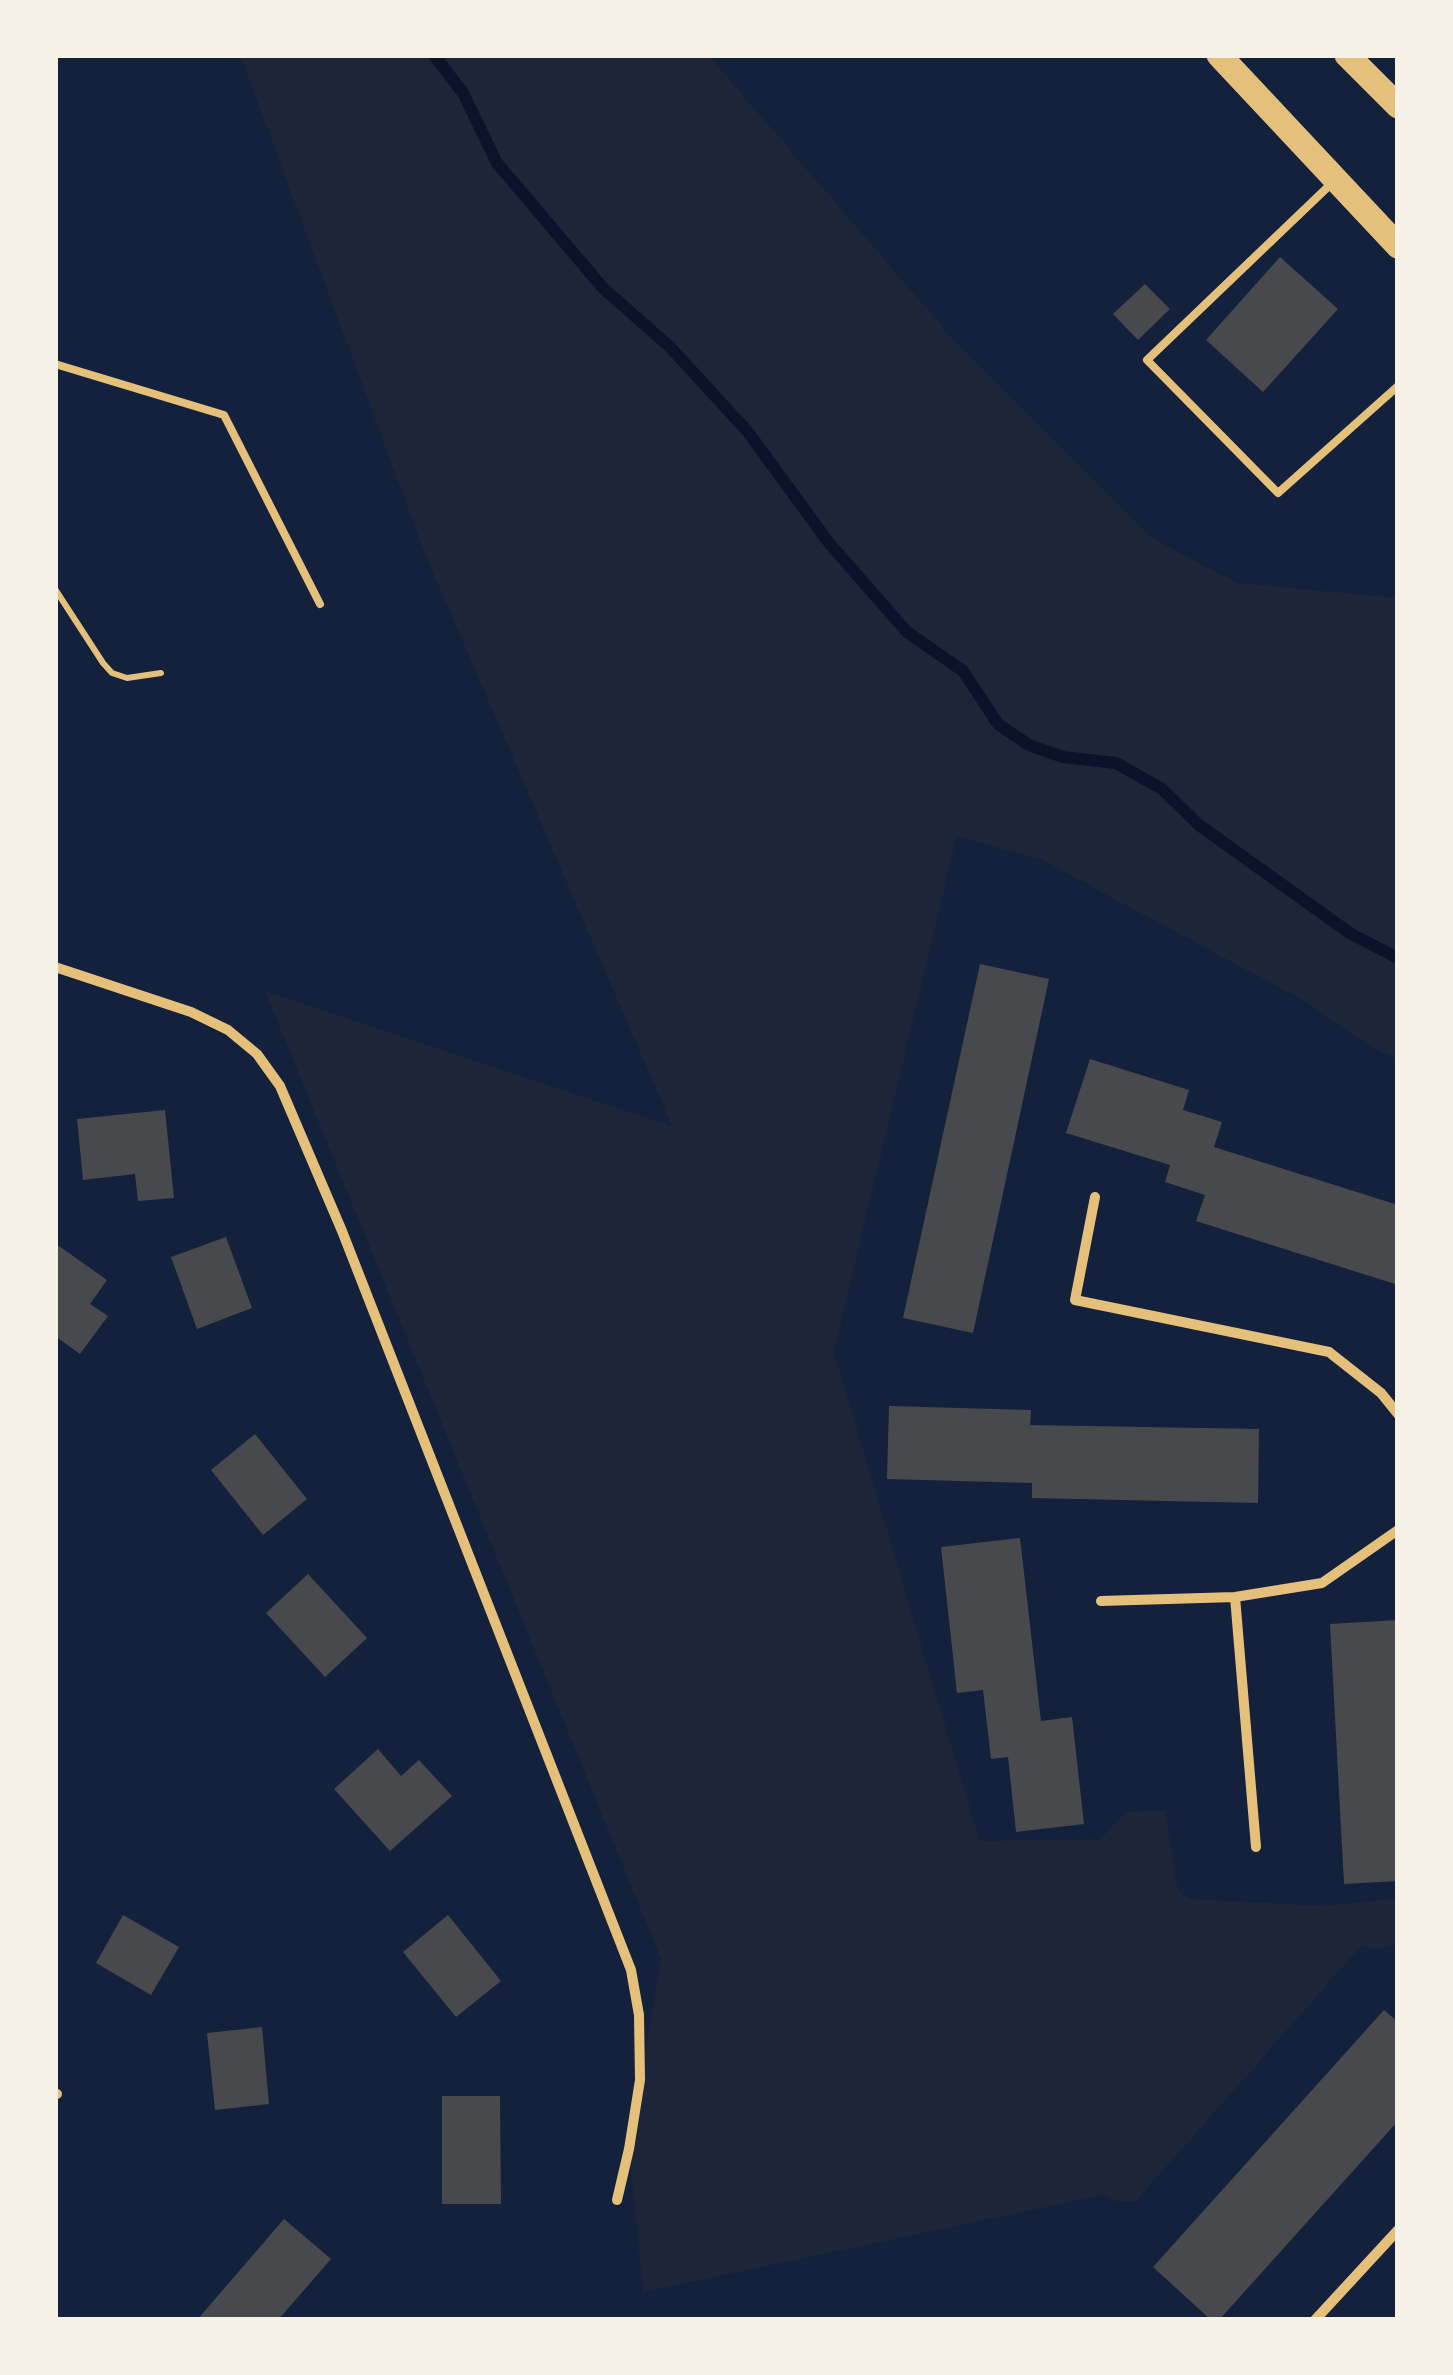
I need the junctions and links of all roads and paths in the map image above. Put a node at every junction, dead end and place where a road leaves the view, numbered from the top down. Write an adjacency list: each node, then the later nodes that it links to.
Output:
1 (1218, 55): 4 (main road)
2 (1347, 55): 3 (main road)
3 (1398, 106)
4 (1336, 180): 5 (main road); 7 (lane)
5 (1398, 246)
6 (55, 364): 9 (lane)
7 (1398, 386)
8 (55, 589): 10 (path)
9 (320, 604)
10 (161, 673)
11 (55, 967): 18 (street)
12 (1095, 1197): 13 (street)
13 (1398, 1414)
14 (1398, 1530): 15 (street)
15 (1235, 1596): 16 (street); 17 (street)
16 (1100, 1602)
17 (1256, 1847)
18 (617, 2200)
19 (1398, 2230): 20 (street)
20 (1315, 2320)

